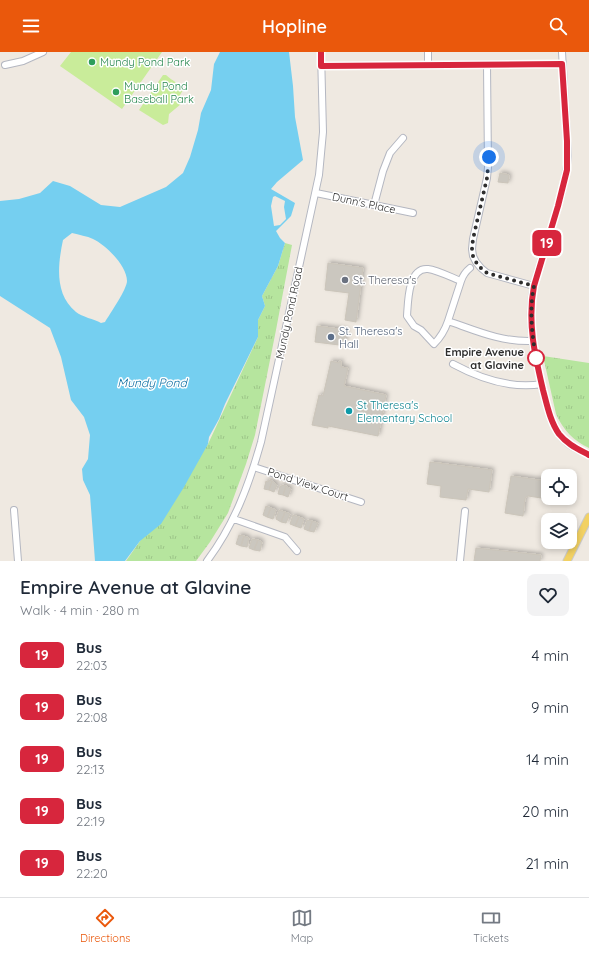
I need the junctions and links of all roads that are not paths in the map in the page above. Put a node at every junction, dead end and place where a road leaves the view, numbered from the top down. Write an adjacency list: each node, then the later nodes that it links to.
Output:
1 (43, 52): 7 (street)
2 (321, 52): 9 (street, Mundy Pond Road)
3 (428, 52): 5 (street)
4 (562, 52): 6 (street)
5 (428, 64): 8 (street); 9 (street)
6 (562, 64): 8 (street); 16 (street)
7 (5, 65)
8 (487, 65): 16 (street)
9 (321, 66): 11 (street, Mundy Pond Road)
10 (403, 138): 12 (street)
11 (316, 193): 12 (street, Dunn's Place); 22 (street, Mundy Pond Road)
12 (374, 206): 13 (street, Dunn's Place)
13 (413, 213)
14 (470, 268): 15 (street)
15 (461, 281): 17 (street); 17 (street)
16 (534, 286): 18 (street)
17 (448, 321): 18 (street)
18 (532, 341): 20 (street)
19 (453, 364): 20 (street)
20 (542, 384): 21 (street)
21 (589, 455)
22 (254, 466): 23 (street, Pond View Court); 27 (street, Mundy Pond Road)
23 (361, 502)
24 (14, 510): 29 (street)
25 (465, 511): 31 (street)
26 (589, 517): 32 (main road)
27 (234, 519): 28 (street); 30 (street, Mundy Pond Road)
28 (297, 551)
29 (18, 561)
30 (207, 561)
31 (460, 561)
32 (567, 561)

